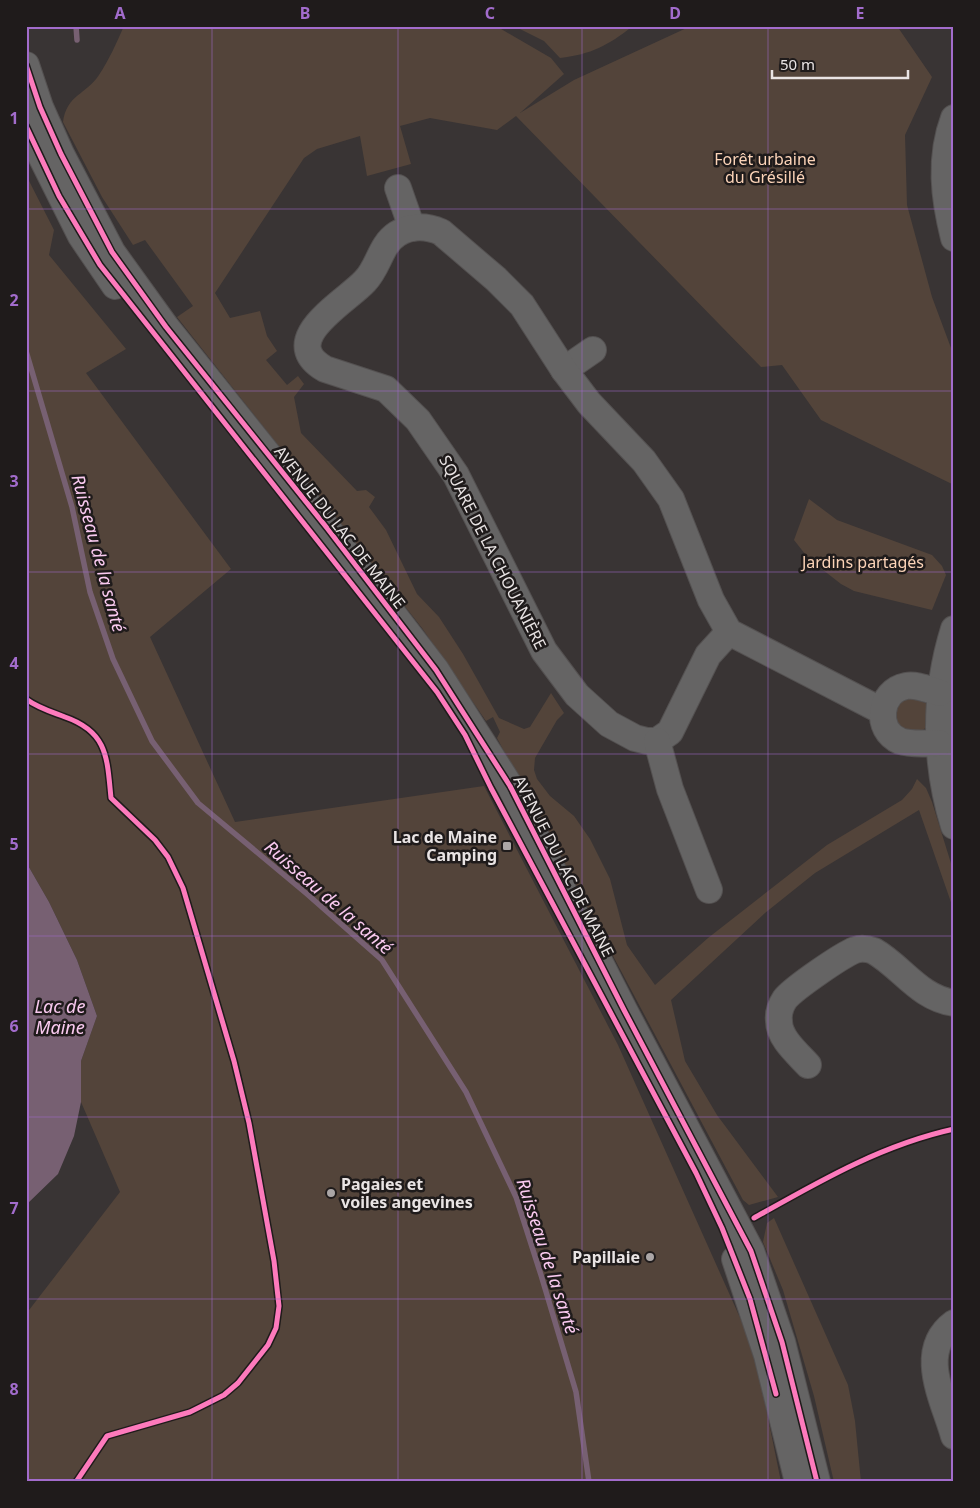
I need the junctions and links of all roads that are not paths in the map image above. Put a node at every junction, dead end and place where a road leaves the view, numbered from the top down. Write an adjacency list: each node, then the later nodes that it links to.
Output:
1 (26, 65): 22 (street, AVENUE DU LAC DE MAINE)
2 (954, 118): 6 (street)
3 (26, 126): 21 (street, AVENUE DU LAC DE MAINE)
4 (398, 188): 5 (street)
5 (412, 228): 8 (street); 13 (street, SQUARE DE LA CHOUANIÈRE)
6 (954, 238)
7 (593, 350): 8 (street)
8 (564, 370): 10 (street)
9 (954, 629): 11 (street)
10 (728, 632): 12 (street); 13 (street)
11 (940, 693): 12 (street); 14 (street)
12 (882, 711): 14 (street)
13 (657, 741): 16 (street)
14 (939, 743): 15 (street)
15 (954, 826)
16 (709, 890)
17 (954, 1003): 18 (street)
18 (808, 1065)
19 (954, 1323): 20 (street)
20 (954, 1436)
21 (798, 1482)
22 (817, 1482)

